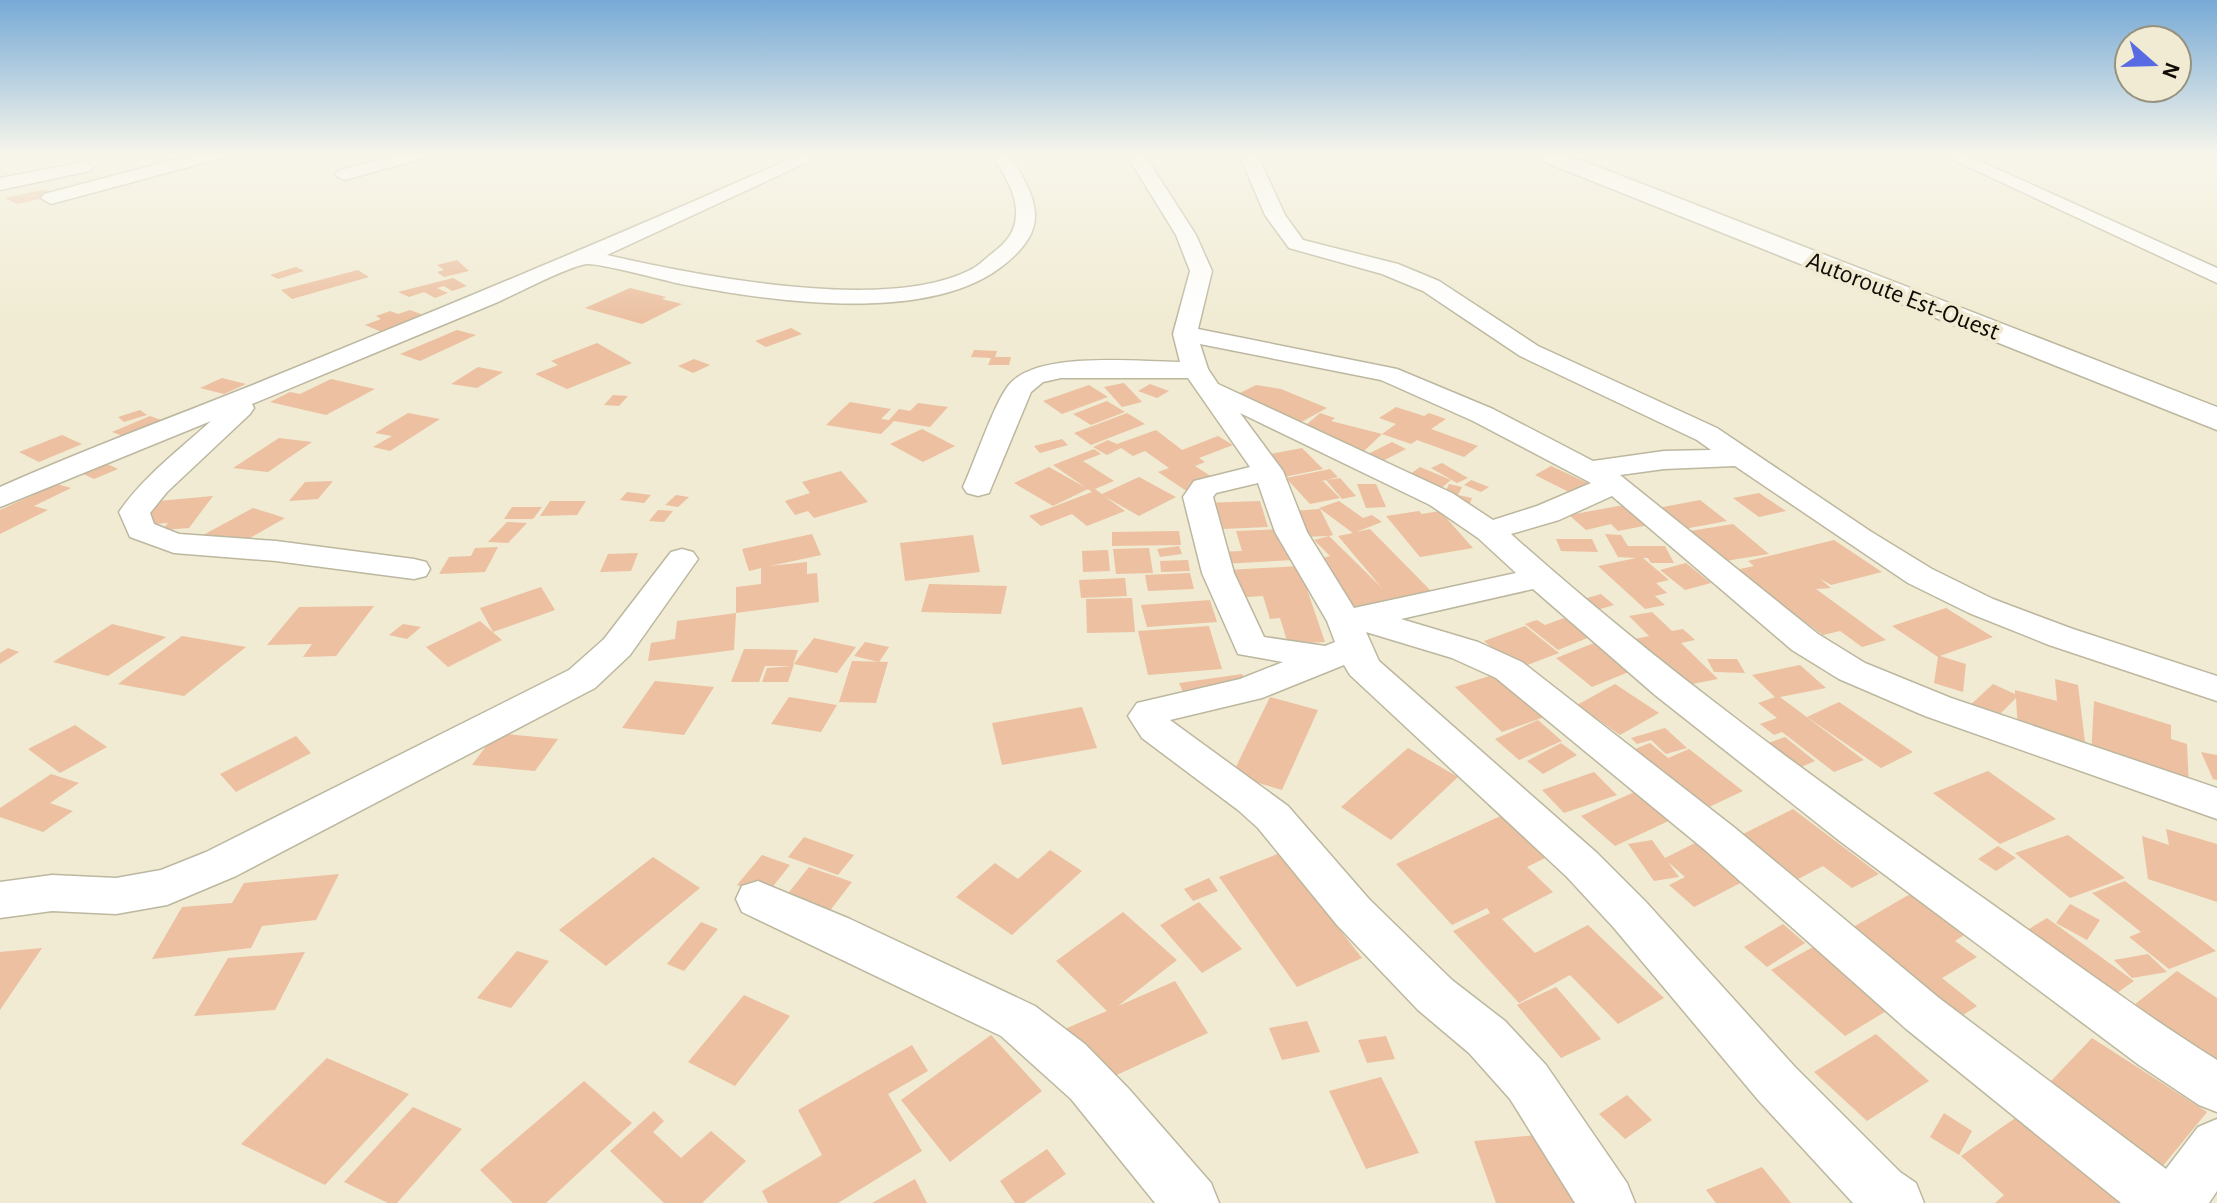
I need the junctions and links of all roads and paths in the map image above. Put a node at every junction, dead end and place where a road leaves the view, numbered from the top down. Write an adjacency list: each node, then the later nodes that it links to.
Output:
1 (691, 210): 8 (street)
2 (1025, 210): 8 (street)
3 (1170, 210): 10 (street)
4 (1273, 210): 15 (street)
5 (1687, 210): 14 (highway, Autoroute Est-Ouest)
6 (1727, 210): 13 (highway, Autoroute Est-Ouest)
7 (2074, 210): 9 (street)
8 (586, 257): 12 (street)
9 (2213, 273)
10 (1185, 334): 11 (street); 17 (street)
11 (1201, 378): 16 (street); 18 (street); 20 (street)
12 (259, 392): 19 (street); 22 (street)
13 (2217, 400)
14 (2217, 419)
15 (1743, 457): 17 (street); 25 (street)
16 (1268, 471): 24 (street); 24 (street)
17 (1602, 477): 20 (street); 26 (street)
18 (978, 487)
19 (0, 498)
20 (1489, 531): 23 (street)
21 (682, 559): 28 (street)
22 (414, 569)
23 (1539, 578): 24 (street); 29 (street)
24 (1346, 636): 32 (street); 33 (street); 34 (street)
25 (2217, 689)
26 (2217, 804)
27 (758, 899): 31 (street)
28 (0, 900)
29 (2217, 1088)
30 (2217, 1145): 35 (street)
31 (1191, 1203)
32 (1607, 1203)
33 (1896, 1203)
34 (2165, 1203)
35 (2175, 1203)

